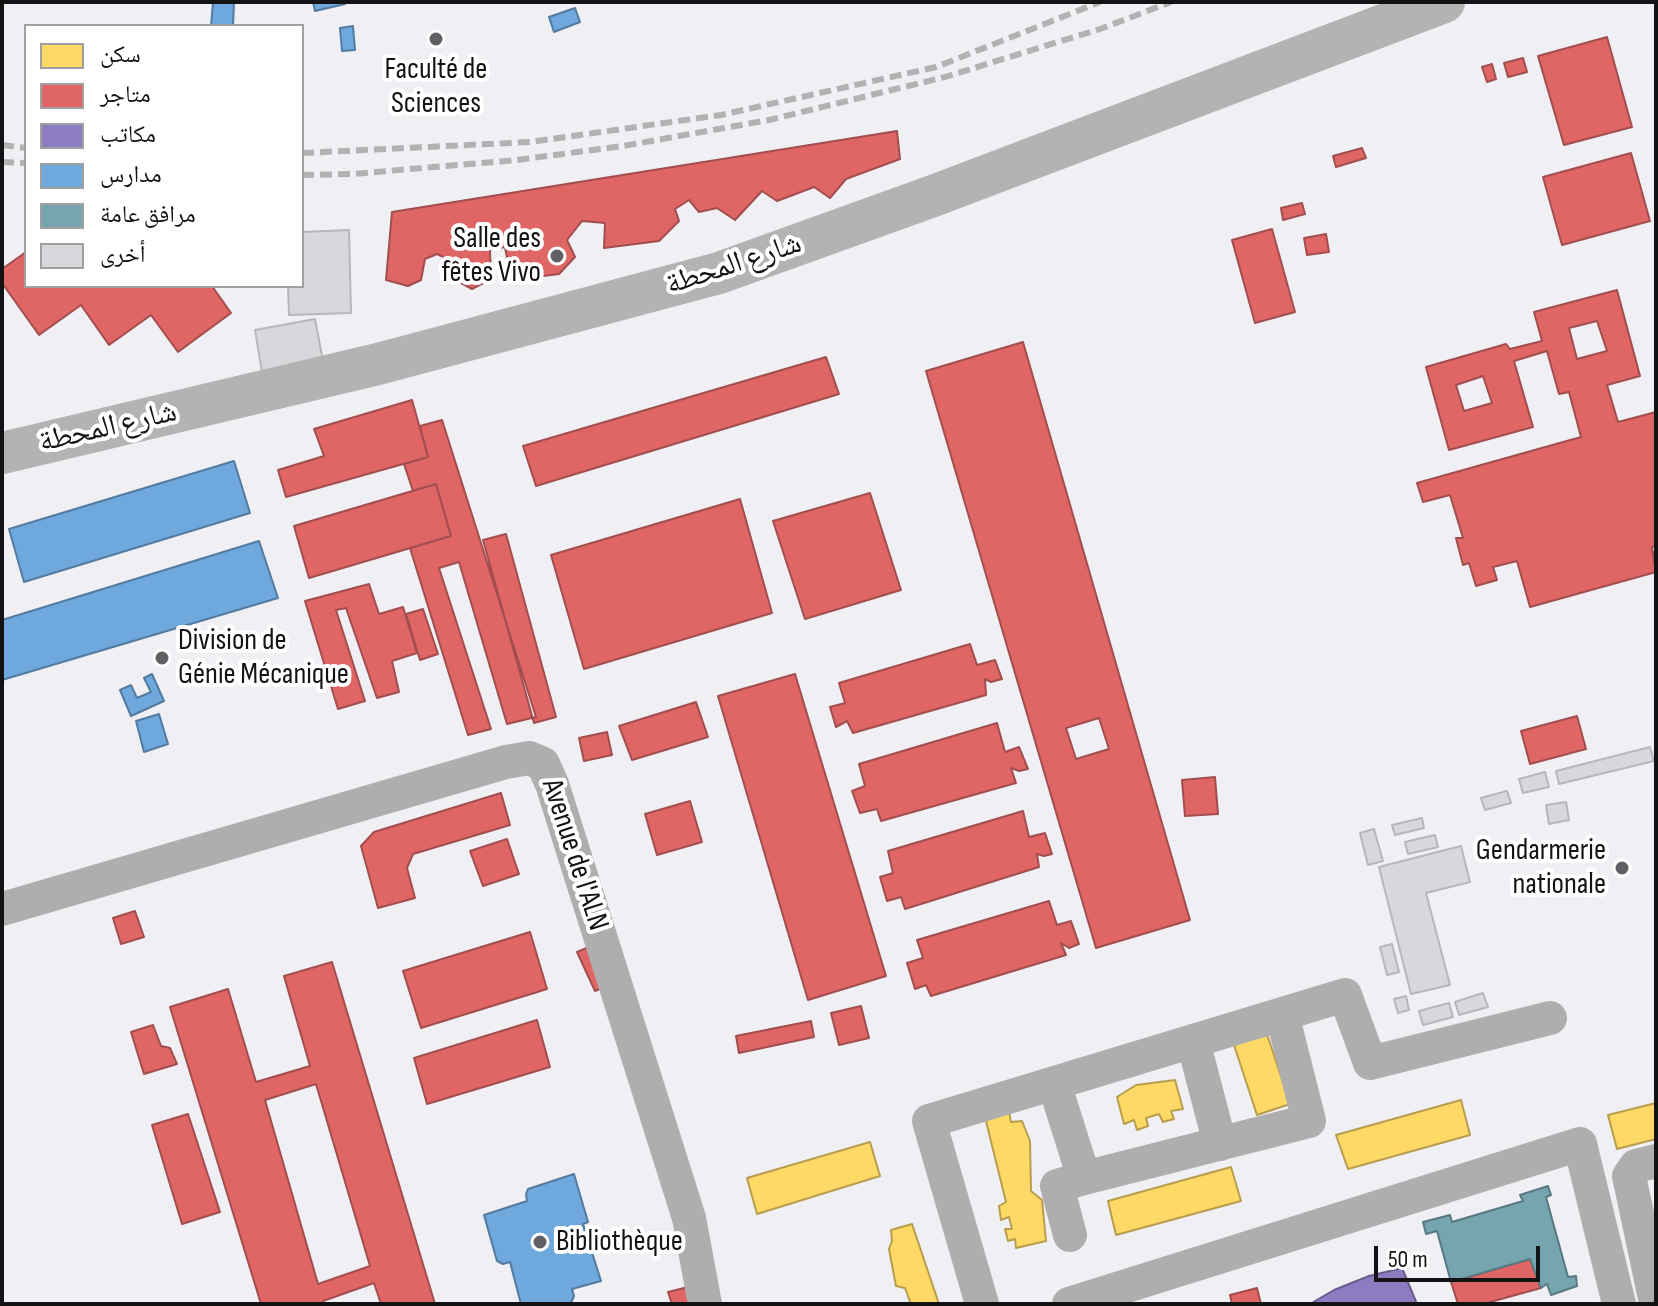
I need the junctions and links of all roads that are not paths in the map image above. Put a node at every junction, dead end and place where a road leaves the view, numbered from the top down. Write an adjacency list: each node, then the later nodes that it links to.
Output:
1 (1444, 2): 2 (main road, شارع المحطة)
2 (2, 453)
3 (2, 909): 13 (street, Avenue de l'ALN)
4 (1282, 1014): 5 (street); 6 (street); 8 (street)
5 (1550, 1018)
6 (1193, 1041): 7 (street); 8 (street)
7 (1054, 1083): 10 (street); 14 (street)
8 (1220, 1144): 10 (street)
9 (1656, 1161): 12 (street)
10 (1084, 1178): 11 (street)
11 (1070, 1235)
12 (1656, 1303)
13 (705, 1304)
14 (982, 1304)
15 (1069, 1304): 16 (street)
16 (1619, 1304)

